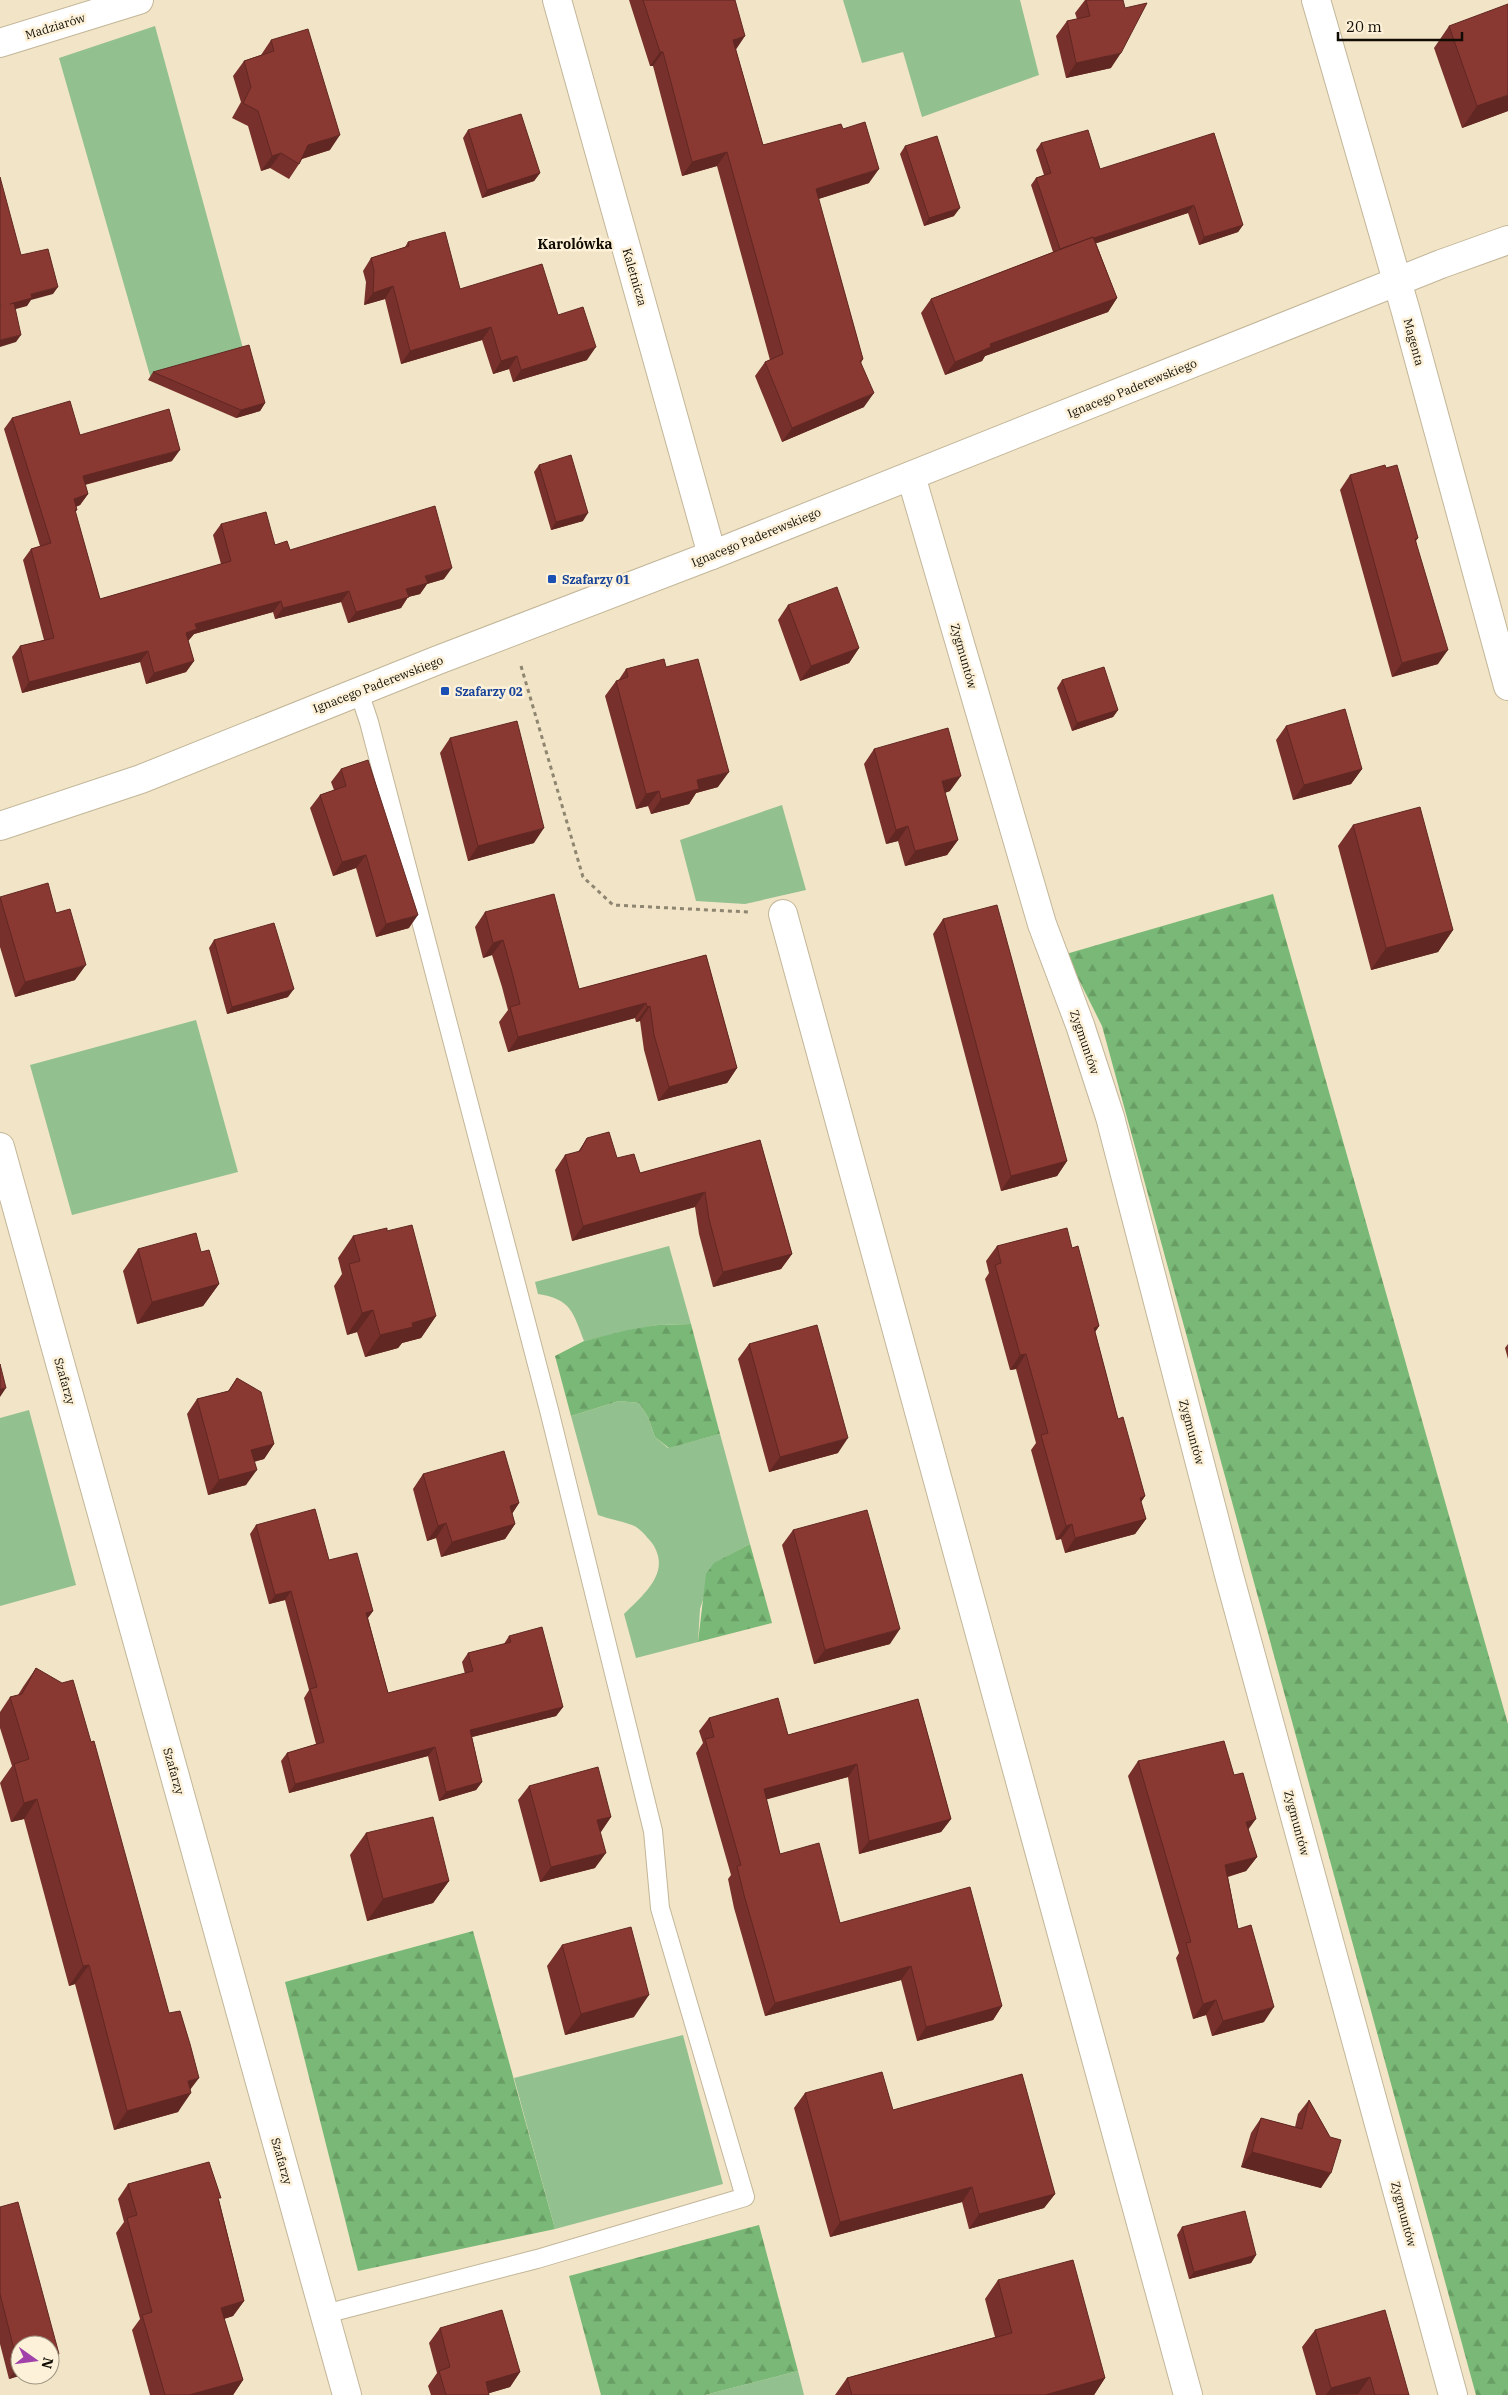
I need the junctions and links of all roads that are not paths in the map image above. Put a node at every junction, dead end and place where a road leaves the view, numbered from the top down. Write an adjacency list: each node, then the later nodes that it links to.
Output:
1 (139, 0): 4 (street, Madziarów)
2 (557, 0): 8 (street, Kaletnicza)
3 (1316, 0): 6 (street, Magenta)
4 (0, 43)
5 (1508, 240): 6 (street, Ignacego Paderewskiego)
6 (1397, 284): 7 (street, Ignacego Paderewskiego); 9 (street, Magenta)
7 (911, 476): 8 (street, Ignacego Paderewskiego); 17 (street, Zygmuntów)
8 (712, 555): 10 (street, Ignacego Paderewskiego)
9 (1508, 686)
10 (359, 692): 11 (street, Ignacego Paderewskiego); 14 (lane)
11 (0, 826)
12 (783, 914): 16 (street)
13 (0, 1147): 14 (street, Szafarzy)
14 (325, 2314): 15 (street, Szafarzy)
15 (347, 2395)
16 (1188, 2395)
17 (1453, 2395)

